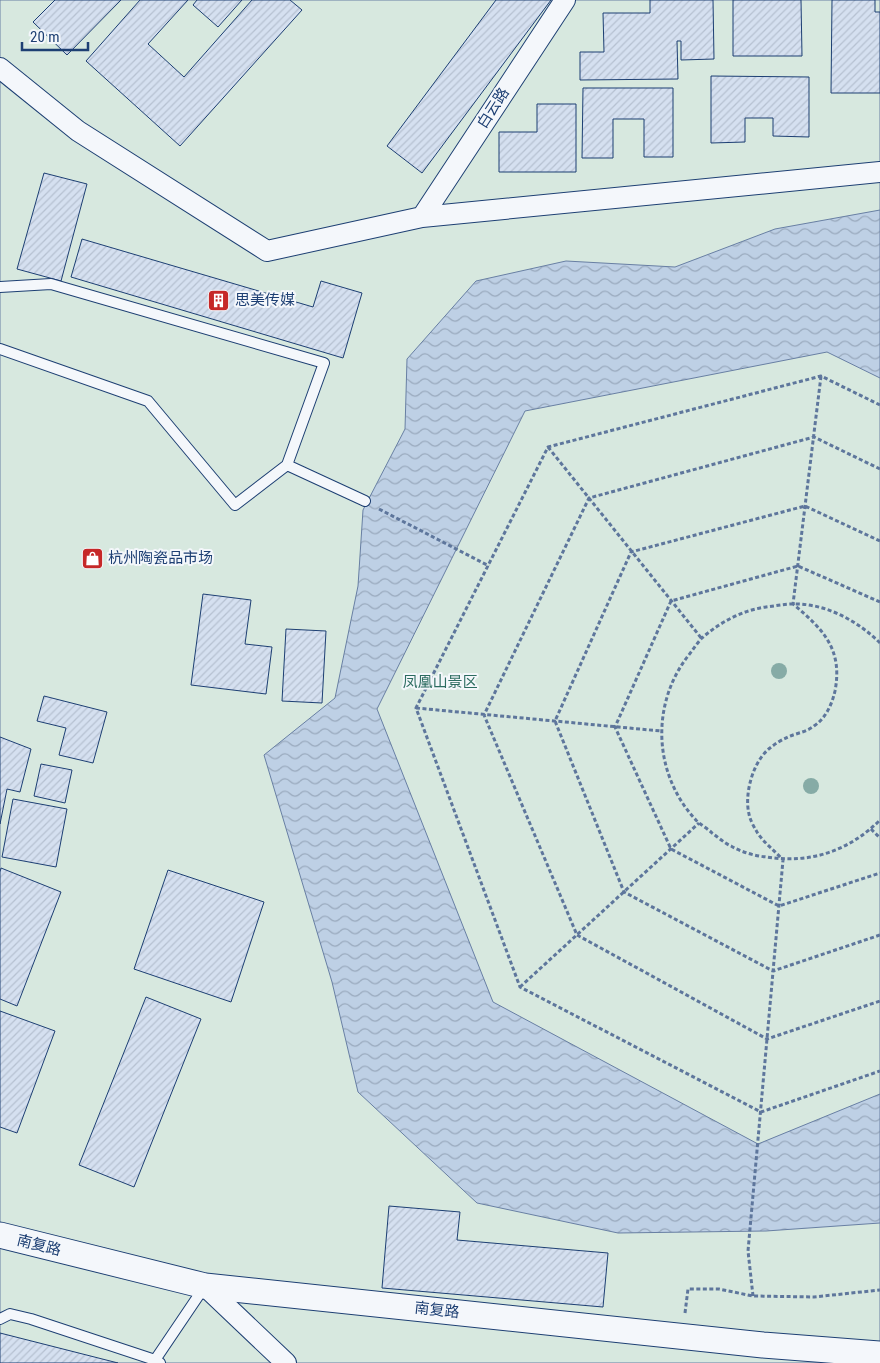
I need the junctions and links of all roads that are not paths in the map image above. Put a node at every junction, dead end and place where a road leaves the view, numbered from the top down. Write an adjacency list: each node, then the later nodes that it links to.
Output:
1 (565, 0): 4 (street, 白云路)
2 (0, 68): 4 (street)
3 (880, 172): 4 (street)
4 (422, 217)
5 (0, 287): 7 (lane)
6 (0, 349): 7 (lane)
7 (287, 465): 8 (lane)
8 (365, 501)
9 (0, 1235): 10 (street, 南复路)
10 (205, 1286): 12 (street, 南复路); 13 (lane); 14 (street)
11 (0, 1319): 13 (lane)
12 (880, 1354)
13 (158, 1361)
14 (286, 1363)

